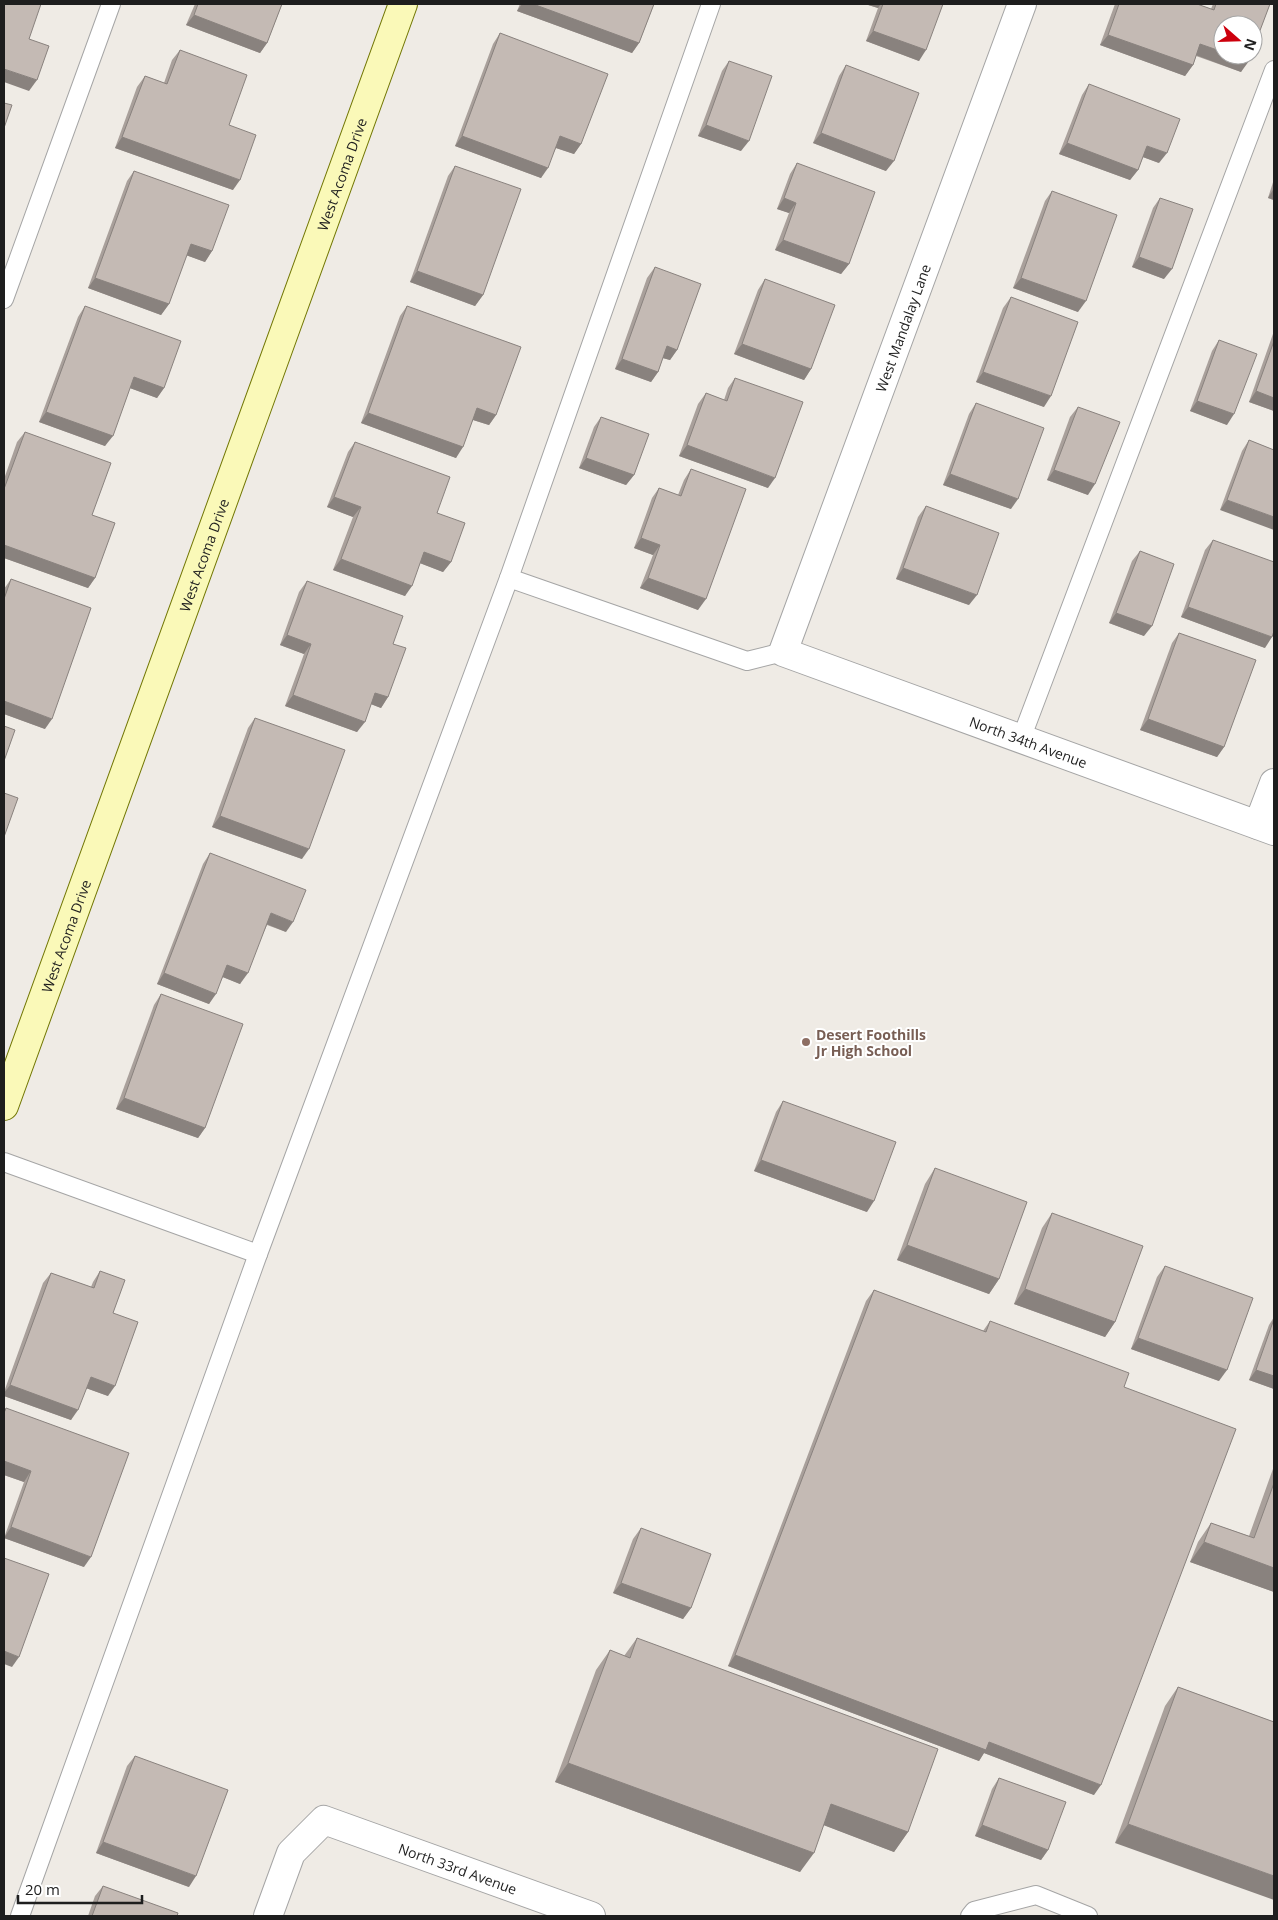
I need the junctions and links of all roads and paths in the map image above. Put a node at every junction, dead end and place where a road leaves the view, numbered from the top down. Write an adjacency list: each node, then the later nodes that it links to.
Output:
1 (110, 4): 6 (lane)
2 (403, 4): 12 (street, West Acoma Drive)
3 (711, 4): 7 (lane)
4 (1022, 4): 8 (street, West Mandalay Lane)
5 (1274, 70): 9 (lane)
6 (4, 299)
7 (509, 578): 8 (lane); 14 (lane)
8 (783, 652): 9 (street, North 34th Avenue)
9 (1021, 739): 11 (street, North 34th Avenue)
10 (1274, 783): 11 (street)
11 (1266, 828)
12 (4, 1103)
13 (4, 1162): 14 (lane)
14 (258, 1254): 15 (lane)
15 (20, 1916)
16 (268, 1916): 17 (street, North 33rd Avenue)
17 (591, 1916)
18 (970, 1916): 19 (lane)
19 (1088, 1916)

